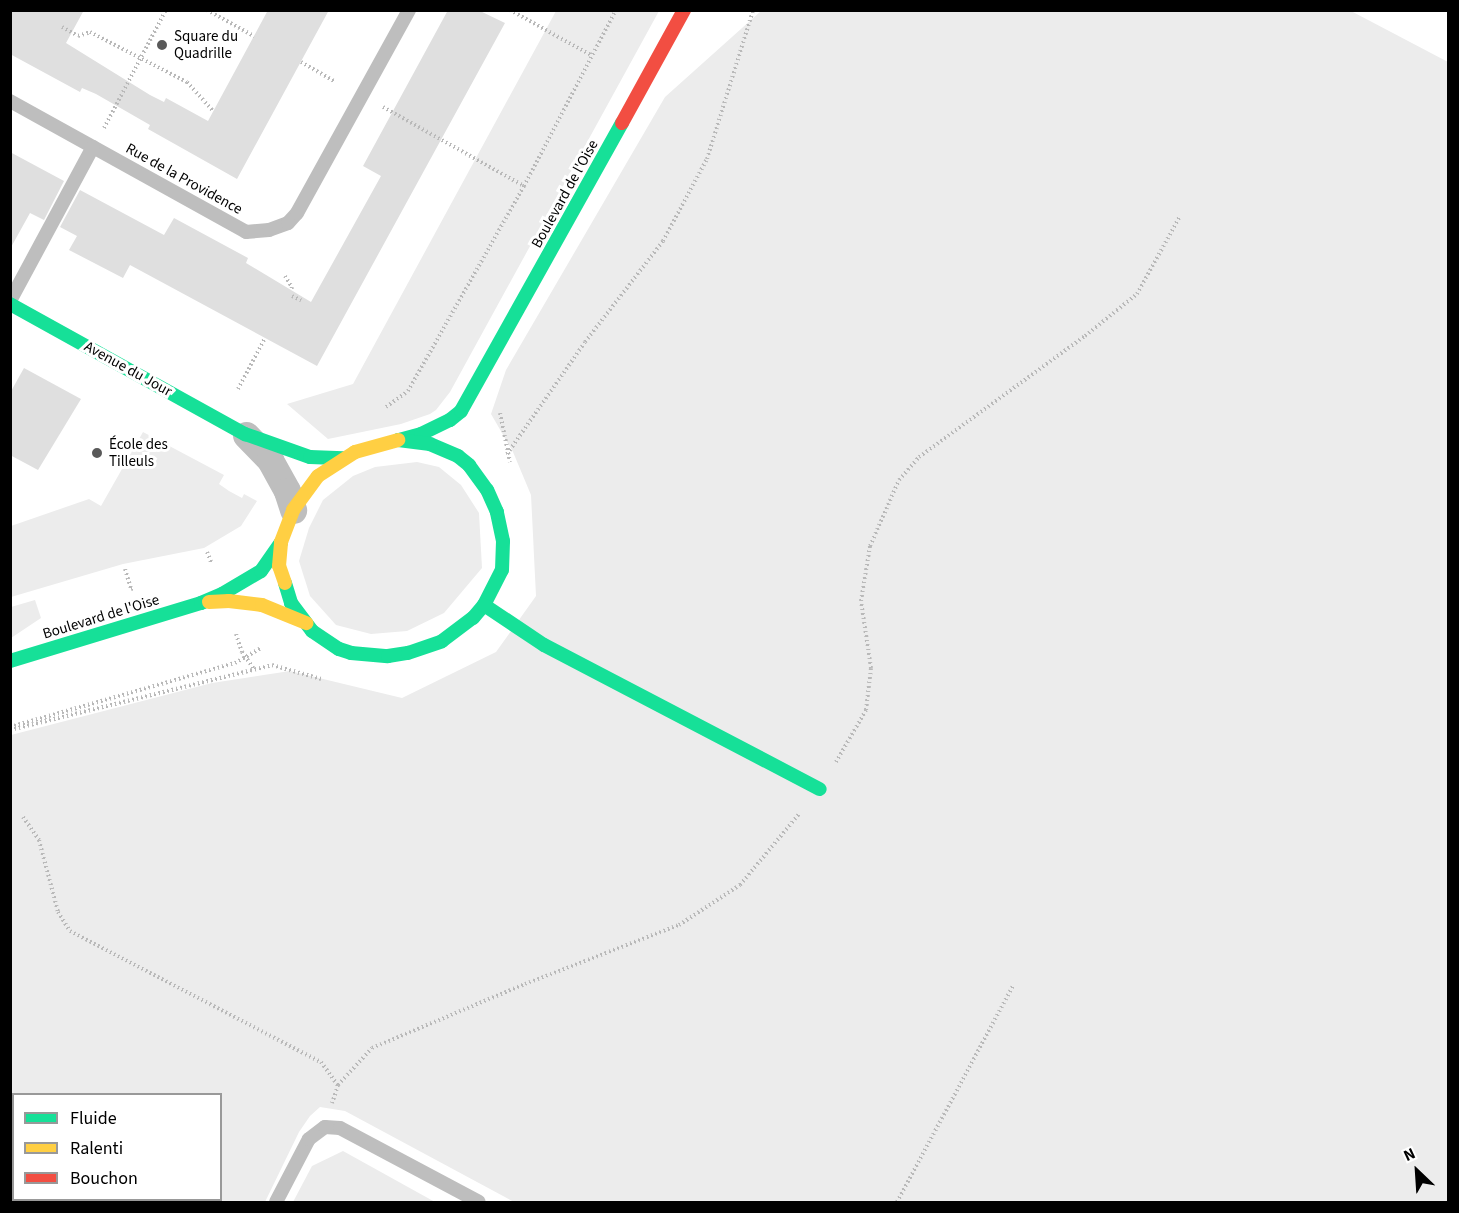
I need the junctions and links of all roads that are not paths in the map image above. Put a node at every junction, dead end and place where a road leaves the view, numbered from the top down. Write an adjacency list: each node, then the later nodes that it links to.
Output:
1 (409, 10): 4 (lane, Rue de la Providence)
2 (684, 10): 6 (main road, Boulevard de l'Oise)
3 (10, 101): 4 (lane, Rue de la Providence)
4 (93, 147): 5 (lane)
5 (10, 303): 8 (main road, Avenue du Jour)
6 (474, 392): 7 (main road, Boulevard de l'Oise); 9 (main road, Boulevard de l'Oise)
7 (469, 419)
8 (245, 434): 11 (main road, Avenue du Jour); 13 (street, Avenue du Jour)
9 (398, 440): 11 (main road, Boulevard de l'Oise); 12 (main road)
10 (472, 449): 12 (main road)
11 (343, 458): 13 (main road)
12 (480, 478): 16 (main road)
13 (292, 510): 14 (main road)
14 (281, 542): 15 (main road, Boulevard de l'Oise); 17 (main road)
15 (201, 603): 17 (main road, Boulevard de l'Oise); 18 (main road, Boulevard de l'Oise)
16 (484, 605): 17 (main road); 19 (main road)
17 (306, 623)
18 (10, 661)
19 (820, 789)
20 (276, 1203): 21 (lane)
21 (479, 1203)

